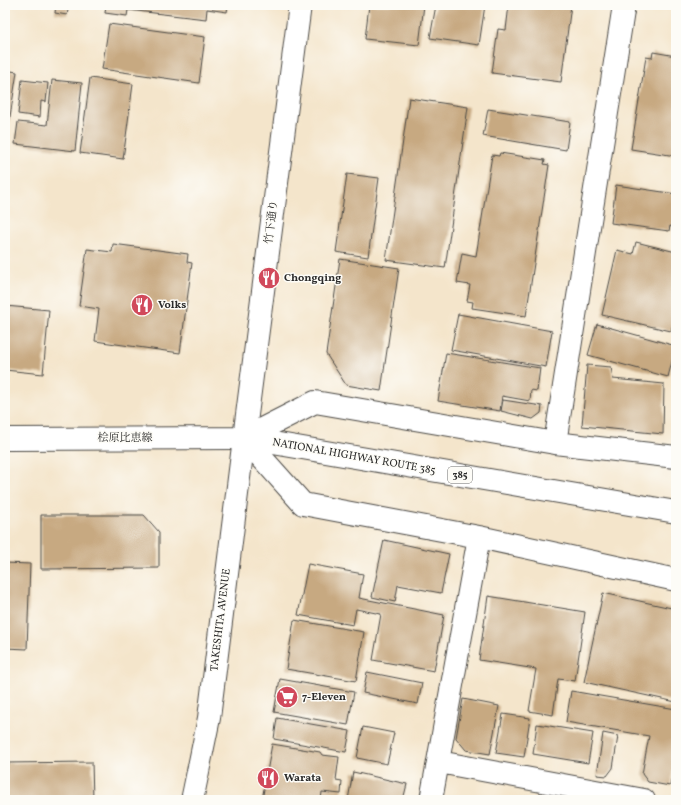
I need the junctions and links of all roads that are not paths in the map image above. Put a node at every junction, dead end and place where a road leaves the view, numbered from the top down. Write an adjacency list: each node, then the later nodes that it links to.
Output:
1 (300, 5): 4 (main road, 竹下通り)
2 (624, 5): 5 (main road)
3 (5, 438): 4 (main road, 桧原比恵線)
4 (244, 438): 5 (main road); 7 (main road, NATIONAL HIGHWAY ROUTE 385 / 385); 8 (main road); 11 (main road, TAKESHITA AVENUE)
5 (555, 443): 6 (main road)
6 (676, 457)
7 (676, 512)
8 (479, 537): 9 (main road); 10 (main road)
9 (676, 580)
10 (439, 762): 12 (main road); 13 (main road)
11 (192, 800)
12 (431, 800)
13 (644, 800)

